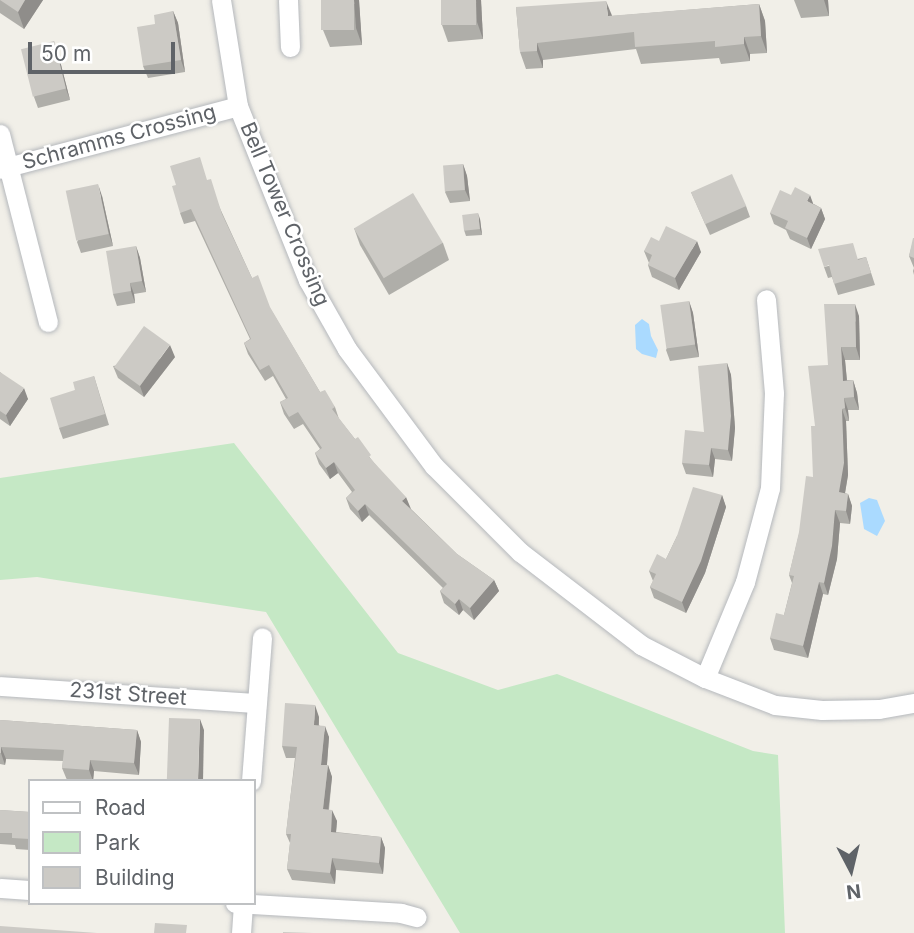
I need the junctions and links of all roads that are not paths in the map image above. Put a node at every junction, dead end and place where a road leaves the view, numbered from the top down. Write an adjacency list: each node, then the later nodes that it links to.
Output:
1 (221, 0): 4 (street, Bell Tower Crossing)
2 (288, 0): 3 (street)
3 (290, 47)
4 (239, 106): 6 (street, Schramms Crossing); 10 (street, Bell Tower Crossing)
5 (0, 134): 6 (street)
6 (4, 168): 8 (street)
7 (766, 299): 10 (street)
8 (48, 323)
9 (262, 637): 12 (street)
10 (705, 678): 13 (street, Bell Tower Crossing)
11 (0, 686): 12 (street, 231st Street)
12 (256, 703): 14 (street)
13 (914, 703)
14 (251, 779)
15 (0, 888): 16 (street)
16 (28, 890)
17 (256, 904): 19 (street)
18 (243, 905): 20 (street)
19 (416, 917)
20 (241, 933)

